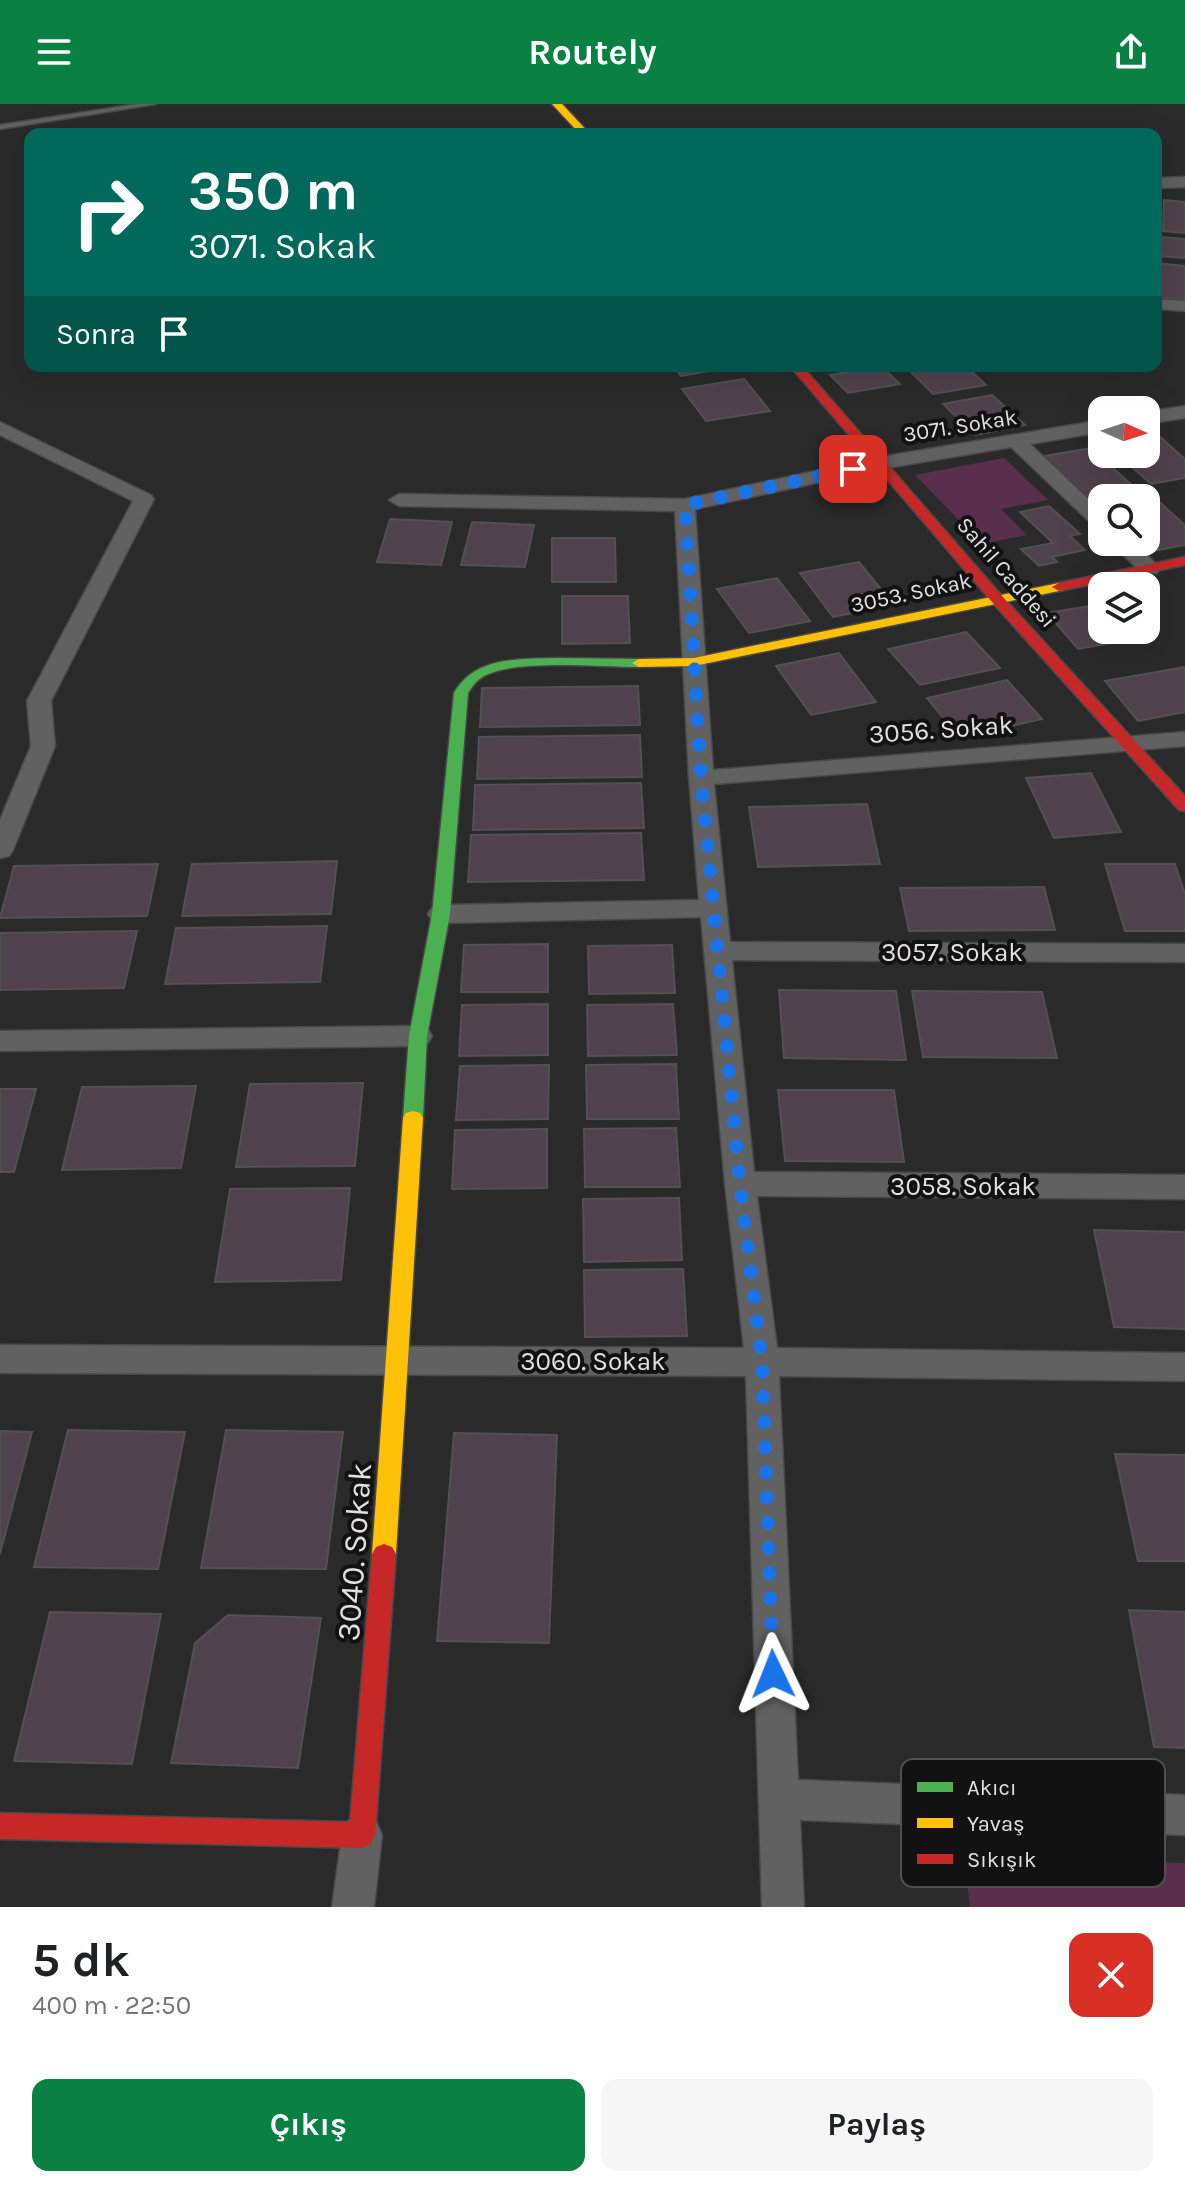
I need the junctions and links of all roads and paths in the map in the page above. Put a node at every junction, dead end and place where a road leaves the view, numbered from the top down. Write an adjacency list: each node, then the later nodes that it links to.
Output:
1 (152, 104): 3 (lane)
2 (557, 104): 4 (street)
3 (0, 127)
4 (579, 128)
5 (1185, 182): 6 (street)
6 (1162, 183)
7 (1162, 304): 8 (street)
8 (1185, 306)
9 (801, 372): 15 (street, Sahil Caddesi)
10 (1185, 412): 11 (street)
11 (1160, 416)
12 (0, 428): 28 (street)
13 (1088, 428): 14 (street, 3071. Sokak)
14 (1015, 440): 15 (street, 3071. Sokak); 18 (street)
15 (881, 463): 17 (street, 3071. Sokak); 22 (street, Sahil Caddesi)
16 (399, 500): 17 (street, 3071. Sokak)
17 (685, 505): 23 (street)
18 (1088, 510)
19 (1137, 556): 21 (street)
20 (1184, 562): 21 (street, 3053. Sokak)
21 (1149, 568): 22 (street, 3053. Sokak)
22 (997, 599): 23 (street, 3053. Sokak); 25 (street, Sahil Caddesi)
23 (694, 662): 26 (street); 30 (street, 3053. Sokak)
24 (1185, 739): 25 (street, 3056. Sokak)
25 (1130, 745): 26 (street, 3056. Sokak); 27 (street, Sahil Caddesi)
26 (701, 778): 29 (street)
27 (1185, 806)
28 (0, 850)
29 (714, 908): 30 (street); 31 (street)
30 (441, 914): 33 (street, 3040. Sokak)
31 (718, 951): 32 (street, 3057. Sokak); 35 (street)
32 (1185, 953)
33 (418, 1036): 34 (street); 38 (street, 3040. Sokak)
34 (0, 1041)
35 (740, 1184): 36 (street, 3058. Sokak); 39 (street)
36 (1185, 1187)
37 (0, 1359): 38 (street, 3060. Sokak)
38 (399, 1361): 39 (street, 3060. Sokak); 46 (street, 3040. Sokak)
39 (762, 1362): 40 (street, 3060. Sokak); 41 (street)
40 (1185, 1367)
41 (778, 1799): 42 (street); 48 (street)
42 (901, 1804)
43 (1165, 1814): 44 (street)
44 (1185, 1815)
45 (0, 1826): 46 (street)
46 (362, 1835): 47 (street)
47 (353, 1907)
48 (783, 1907)

